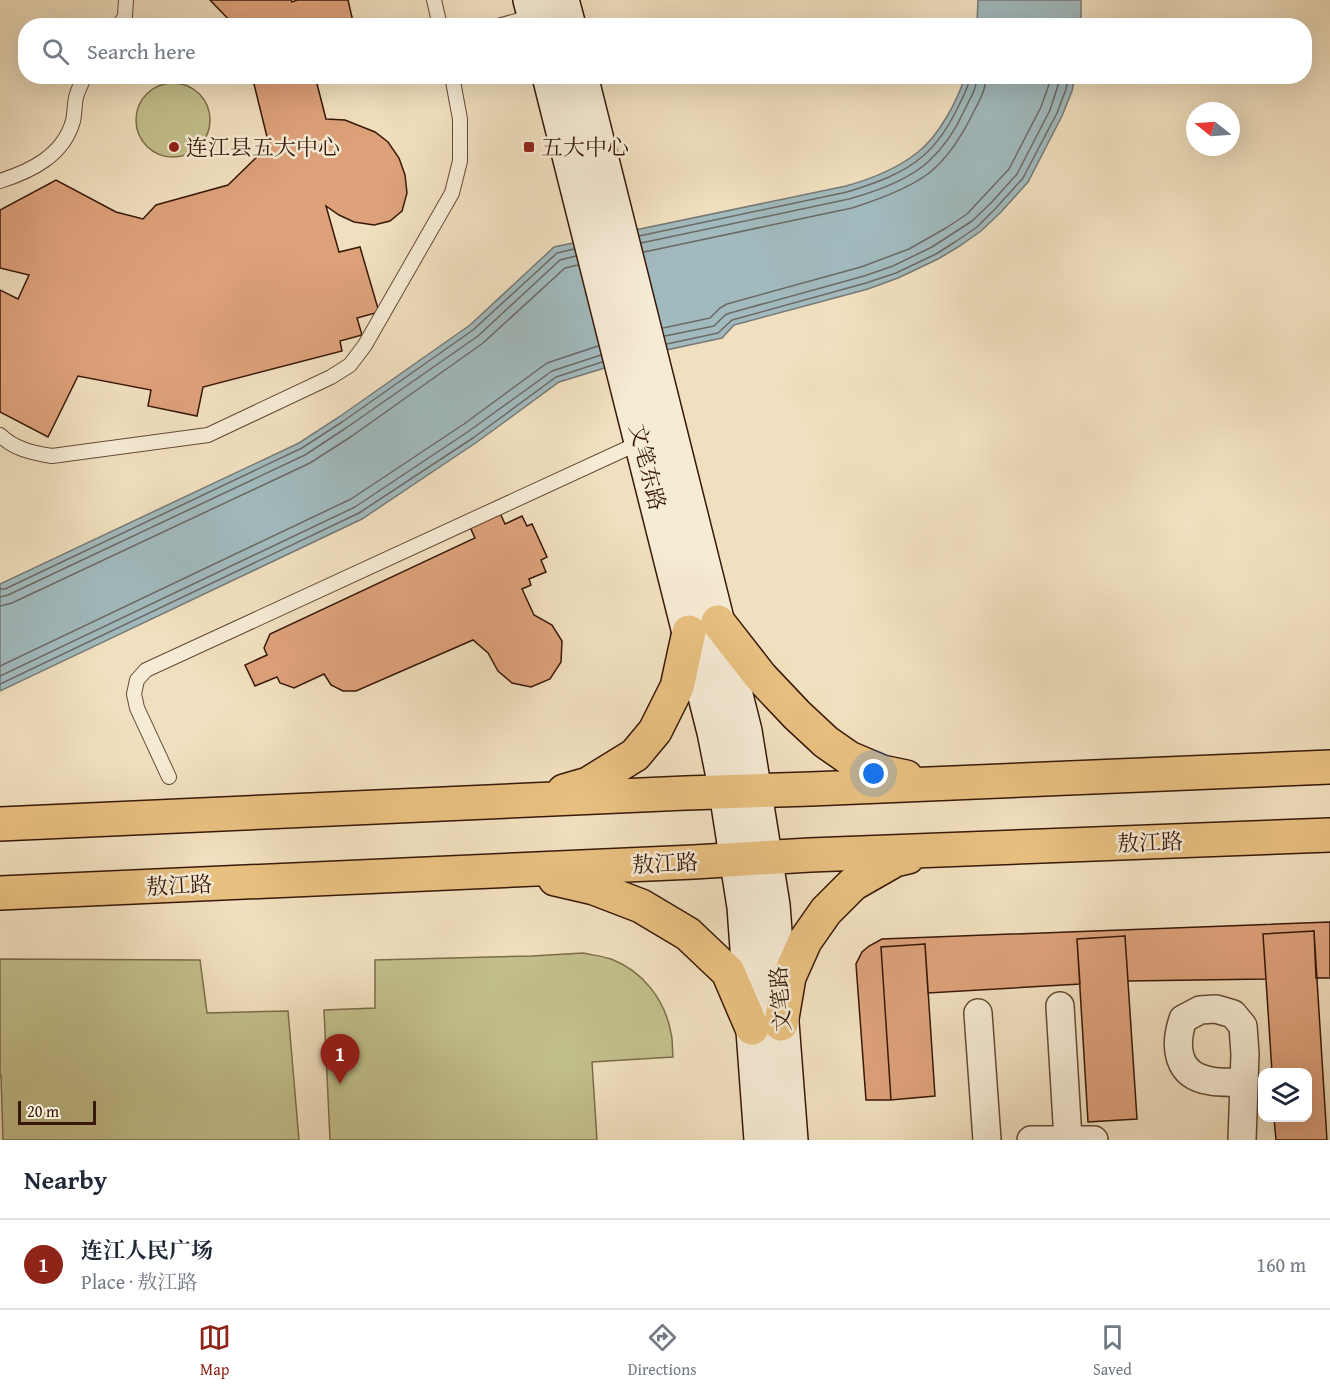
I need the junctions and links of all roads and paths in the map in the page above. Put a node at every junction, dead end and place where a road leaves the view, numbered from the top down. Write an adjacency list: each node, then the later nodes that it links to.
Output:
1 (126, 0): 4 (lane)
2 (434, 0): 5 (lane)
3 (562, 0): 6 (main road)
4 (124, 18)
5 (438, 18)
6 (567, 18)
7 (81, 84): 11 (lane)
8 (453, 84): 14 (lane)
9 (552, 84): 12 (main road, 文笔东路)
10 (582, 84): 12 (main road, 文笔东路)
11 (0, 181)
12 (604, 231): 13 (main road, 文笔东路)
13 (638, 364): 15 (main road, 文笔东路); 16 (main road, 文笔东路)
14 (0, 435)
15 (641, 442): 16 (main road, 文笔东路); 18 (lane)
16 (704, 627): 19 (main road); 20 (main road, 文笔东路); 21 (main road)
17 (1330, 767): 19 (main road)
18 (169, 777)
19 (937, 784): 20 (main road)
20 (741, 791): 21 (main road); 25 (main road, 文笔东路)
21 (492, 802): 22 (main road)
22 (0, 824)
23 (1330, 835): 24 (main road, 敖江路)
24 (934, 850): 25 (main road, 敖江路); 30 (main road)
25 (752, 859): 26 (main road, 敖江路); 30 (main road, 文笔路)
26 (490, 871): 27 (main road, 敖江路); 30 (main road)
27 (0, 894)
28 (1060, 1006): 32 (street)
29 (978, 1013): 35 (street)
30 (767, 1026): 33 (main road, 文笔路); 34 (main road, 文笔路)
31 (1244, 1082): 38 (street)
32 (1068, 1139): 36 (street); 37 (street)
33 (761, 1140)
34 (791, 1140)
35 (987, 1140)
36 (1031, 1140)
37 (1094, 1140)
38 (1242, 1140)

